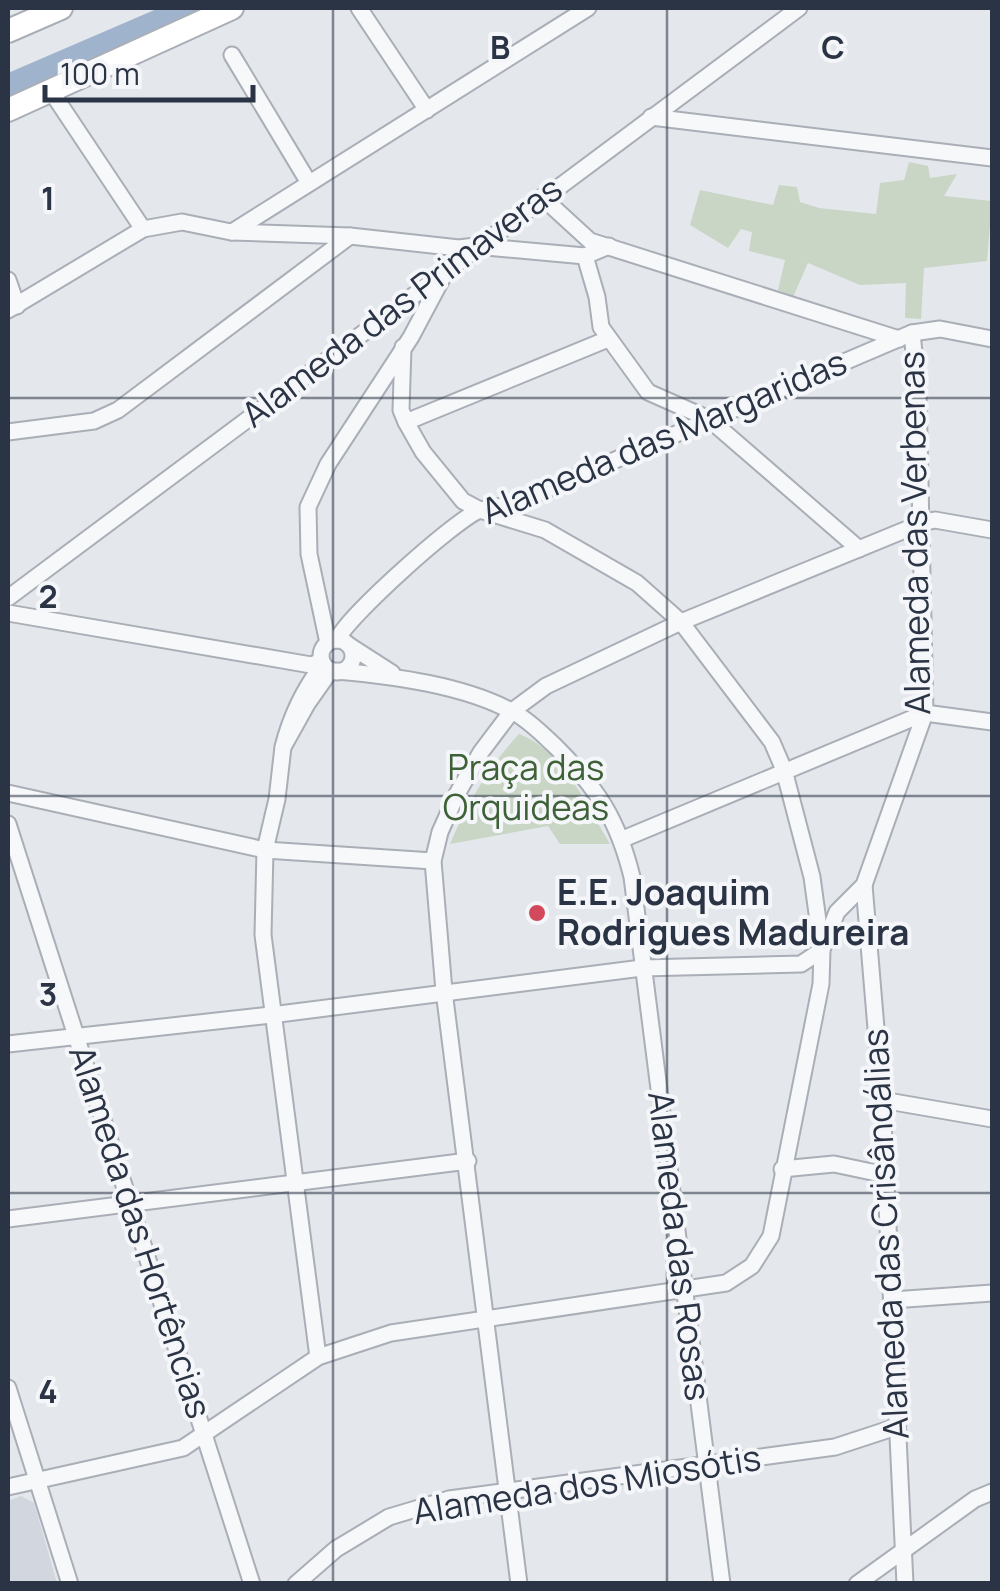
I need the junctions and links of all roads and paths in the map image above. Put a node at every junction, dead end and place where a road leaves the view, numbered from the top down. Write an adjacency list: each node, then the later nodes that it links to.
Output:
1 (61, 8): 8 (main road)
2 (232, 8): 10 (main road)
3 (360, 8): 12 (street)
4 (780, 8): 7 (street)
5 (799, 8): 7 (street, Alameda das Primaveras)
6 (583, 9): 12 (street)
7 (770, 27): 13 (street, Alameda das Primaveras)
8 (8, 31)
9 (232, 55): 15 (street)
10 (51, 91): 11 (main road); 17 (street)
11 (8, 110)
12 (427, 110): 15 (street)
13 (651, 116): 14 (street); 16 (street, Alameda das Primaveras)
14 (992, 158)
15 (309, 183): 18 (street)
16 (542, 197): 20 (street, Alameda das Primaveras); 21 (street)
17 (143, 229): 18 (street); 25 (street)
18 (231, 232): 19 (street)
19 (350, 236): 20 (street); 34 (street)
20 (475, 246): 22 (street); 23 (street, Alameda das Primaveras)
21 (609, 246): 22 (street); 27 (street)
22 (585, 256): 28 (street)
23 (446, 270): 26 (street, Alameda das Primaveras); 30 (street)
24 (8, 280): 25 (street)
25 (12, 308)
26 (394, 308): 30 (street); 39 (street, Alameda das Primaveras)
27 (906, 336): 29 (street, Alameda das Margaridas); 33 (street, Alameda das Margaridas); 36 (street, Alameda das Verbenas)
28 (608, 339): 32 (street); 33 (street)
29 (992, 339)
30 (407, 342): 31 (street); 32 (street)
31 (365, 405): 32 (street); 42 (street)
32 (403, 416): 35 (street)
33 (709, 419): 35 (street, Alameda das Margaridas); 38 (street)
34 (8, 432)
35 (480, 510): 41 (street); 42 (street, Alameda das Margaridas)
36 (922, 523): 37 (street); 38 (street); 46 (street, Alameda das Verbenas)
37 (992, 530)
38 (858, 549): 41 (street)
39 (8, 598)
40 (8, 613): 43 (street)
41 (681, 622): 45 (street); 48 (street)
42 (339, 642): 43 (street, Alameda das Margaridas); 43 (street, Alameda das Margaridas); 44 (street)
43 (328, 666): 44 (street); 52 (street, Alameda das Margaridas)
44 (400, 677): 45 (street, Alameda das Rosas)
45 (512, 711): 51 (street, Alameda das Rosas); 53 (street)
46 (925, 713): 47 (street); 48 (street); 54 (street, Alameda das Verbenas)
47 (992, 722)
48 (784, 770): 51 (street); 55 (street)
49 (8, 793): 52 (street)
50 (8, 824): 59 (street, Alameda das Hortências)
51 (622, 839): 56 (street, Alameda das Rosas)
52 (265, 850): 53 (street); 58 (street, Alameda das Margaridas)
53 (434, 861): 57 (street)
54 (864, 885): 55 (street, Alameda das Verbenas); 61 (street, Alameda das Crisândálias)
55 (822, 950): 56 (street); 64 (street)
56 (642, 968): 57 (street); 69 (street, Alameda das Rosas)
57 (444, 992): 58 (street); 63 (street)
58 (271, 1015): 59 (street); 66 (street, Alameda das Margaridas)
59 (78, 1036): 60 (street); 67 (street, Alameda das Hortências)
60 (8, 1044)
61 (882, 1100): 62 (street); 65 (street, Alameda das Crisândálias)
62 (992, 1120)
63 (468, 1161): 66 (street); 72 (street)
64 (782, 1169): 65 (street); 69 (street)
65 (886, 1175): 71 (street, Alameda das Crisândálias)
66 (294, 1184): 67 (street); 73 (street, Alameda das Margaridas)
67 (131, 1204): 68 (street); 76 (street, Alameda das Hortências)
68 (8, 1219)
69 (687, 1291): 72 (street); 77 (street, Alameda das Rosas)
70 (992, 1294): 71 (street)
71 (892, 1300): 75 (street, Alameda das Crisândálias)
72 (486, 1318): 73 (street); 80 (street)
73 (318, 1357): 76 (street)
74 (8, 1388): 78 (street)
75 (896, 1427): 77 (street, Alameda dos Miosótis); 82 (street, Alameda das Crisândálias)
76 (204, 1434): 78 (street); 84 (street, Alameda das Hortências)
77 (706, 1464): 80 (street, Alameda dos Miosótis); 87 (street, Alameda das Rosas)
78 (37, 1478): 79 (street); 83 (street)
79 (8, 1488)
80 (509, 1490): 85 (street, Alameda dos Miosótis); 86 (street)
81 (992, 1492): 82 (street)
82 (904, 1550): 88 (street); 89 (street, Alameda das Crisândálias)
83 (70, 1584)
84 (252, 1584)
85 (296, 1584)
86 (519, 1584)
87 (722, 1584)
88 (858, 1584)
89 (906, 1584)

